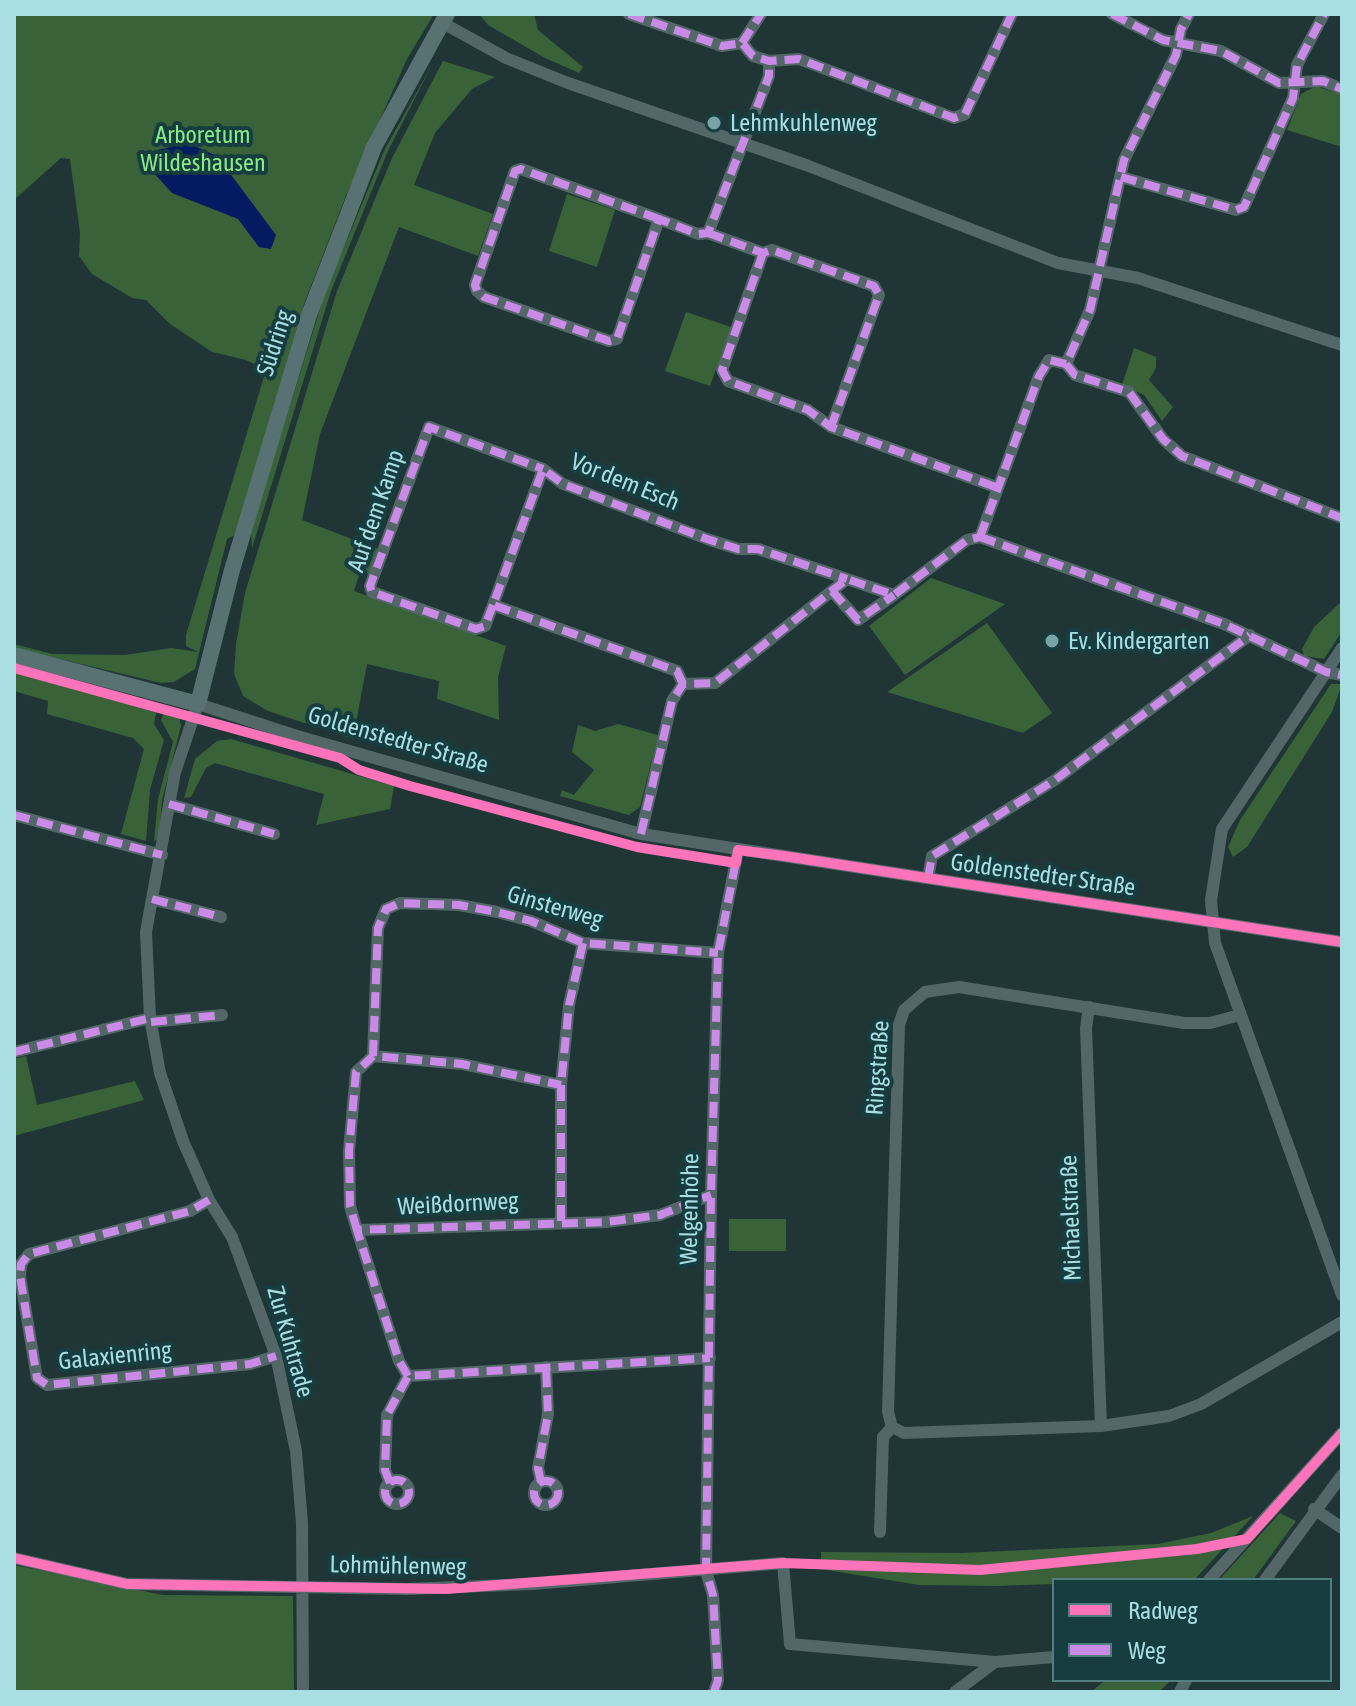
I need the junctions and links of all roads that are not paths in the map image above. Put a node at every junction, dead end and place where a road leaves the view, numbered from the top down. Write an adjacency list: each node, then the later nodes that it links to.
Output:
1 (629, 14): 9 (street)
2 (761, 14): 9 (street)
3 (1012, 14): 10 (street)
4 (1112, 14): 8 (street)
5 (1189, 14): 8 (street)
6 (1324, 14): 11 (street)
7 (444, 18): 13 (street); 36 (main road, Südring)
8 (1178, 42): 11 (street); 14 (street)
9 (742, 43): 10 (street)
10 (769, 61): 13 (street)
11 (1294, 84): 12 (street); 14 (street)
12 (1342, 89)
13 (741, 142): 16 (street); 18 (street)
14 (1121, 177): 18 (street)
15 (659, 219): 15 (street); 16 (street)
16 (708, 233): 17 (street)
17 (763, 253): 21 (street); 21 (street)
18 (1099, 271): 19 (street); 20 (street)
19 (1342, 345)
20 (1066, 364): 23 (street); 24 (street)
21 (831, 427): 23 (street)
22 (543, 469): 26 (street, Vor dem Esch); 29 (street, Vor dem Esch); 29 (street, Auf dem Kamp)
23 (996, 487): 25 (street)
24 (1342, 518)
25 (980, 537): 28 (street); 30 (street)
26 (847, 579): 27 (street); 28 (street, Vor dem Esch)
27 (832, 591): 28 (street); 35 (street)
28 (894, 595)
29 (493, 605): 35 (street)
30 (1250, 635): 33 (street); 43 (street)
31 (1342, 648): 33 (street)
32 (14, 655): 36 (main road, Goldenstedter Straße)
33 (1326, 672): 34 (street); 46 (street)
34 (1342, 675)
35 (683, 684): 40 (street)
36 (198, 704): 37 (street, Zur Kuhtrade); 40 (street, Goldenstedter Straße)
37 (169, 804): 39 (street); 42 (street, Zur Kuhtrade)
38 (14, 815): 42 (street)
39 (274, 834)
40 (641, 834): 41 (street, Goldenstedter Straße)
41 (738, 850): 43 (street, Goldenstedter Straße); 49 (street, Welgenhöhe)
42 (162, 855): 44 (street, Zur Kuhtrade)
43 (928, 878): 46 (street, Goldenstedter Straße)
44 (152, 899): 45 (street); 53 (street, Zur Kuhtrade)
45 (221, 917)
46 (1212, 920): 47 (street, Goldenstedter Straße); 52 (street)
47 (1342, 942)
48 (583, 943): 49 (street, Ginsterweg); 55 (street, Ginsterweg); 56 (street)
49 (718, 953): 57 (street, Welgenhöhe)
50 (1089, 1007): 52 (street, Ringstraße); 67 (street, Michaelstraße); 68 (street, Ringstraße)
51 (222, 1015): 53 (street)
52 (1240, 1015): 61 (street)
53 (150, 1020): 54 (street); 58 (street, Zur Kuhtrade)
54 (14, 1052)
55 (373, 1056): 56 (street); 60 (street)
56 (561, 1085): 59 (street)
57 (711, 1195): 59 (street, Weißdornweg); 64 (street, Welgenhöhe)
58 (209, 1200): 63 (street, Zur Kuhtrade); 63 (street, Galaxienring)
59 (561, 1221): 60 (street, Weißdornweg)
60 (357, 1230): 66 (street)
61 (1342, 1295)
62 (1342, 1322): 67 (street)
63 (276, 1356): 80 (street, Zur Kuhtrade)
64 (710, 1358): 65 (street); 77 (street, Welgenhöhe)
65 (546, 1367): 66 (street); 71 (street)
66 (408, 1376): 72 (street)
67 (1101, 1426): 68 (street)
68 (892, 1427): 75 (street, Ringstraße)
69 (1342, 1433): 78 (street)
70 (1342, 1475): 73 (street)
71 (541, 1482)
72 (390, 1483)
73 (1314, 1509): 74 (street); 79 (street)
74 (1342, 1528)
75 (880, 1532)
76 (14, 1558): 80 (street, Lohmühlenweg)
77 (706, 1571): 80 (street, Lohmühlenweg); 82 (street, Lohmühlenweg); 84 (street, Welgenhöhe)
78 (1211, 1578)
79 (1266, 1578)
80 (302, 1584): 83 (street, Zur Kuhtrade)
81 (1052, 1657): 82 (street)
82 (995, 1662): 85 (street)
83 (303, 1692)
84 (714, 1692)
85 (955, 1692)

